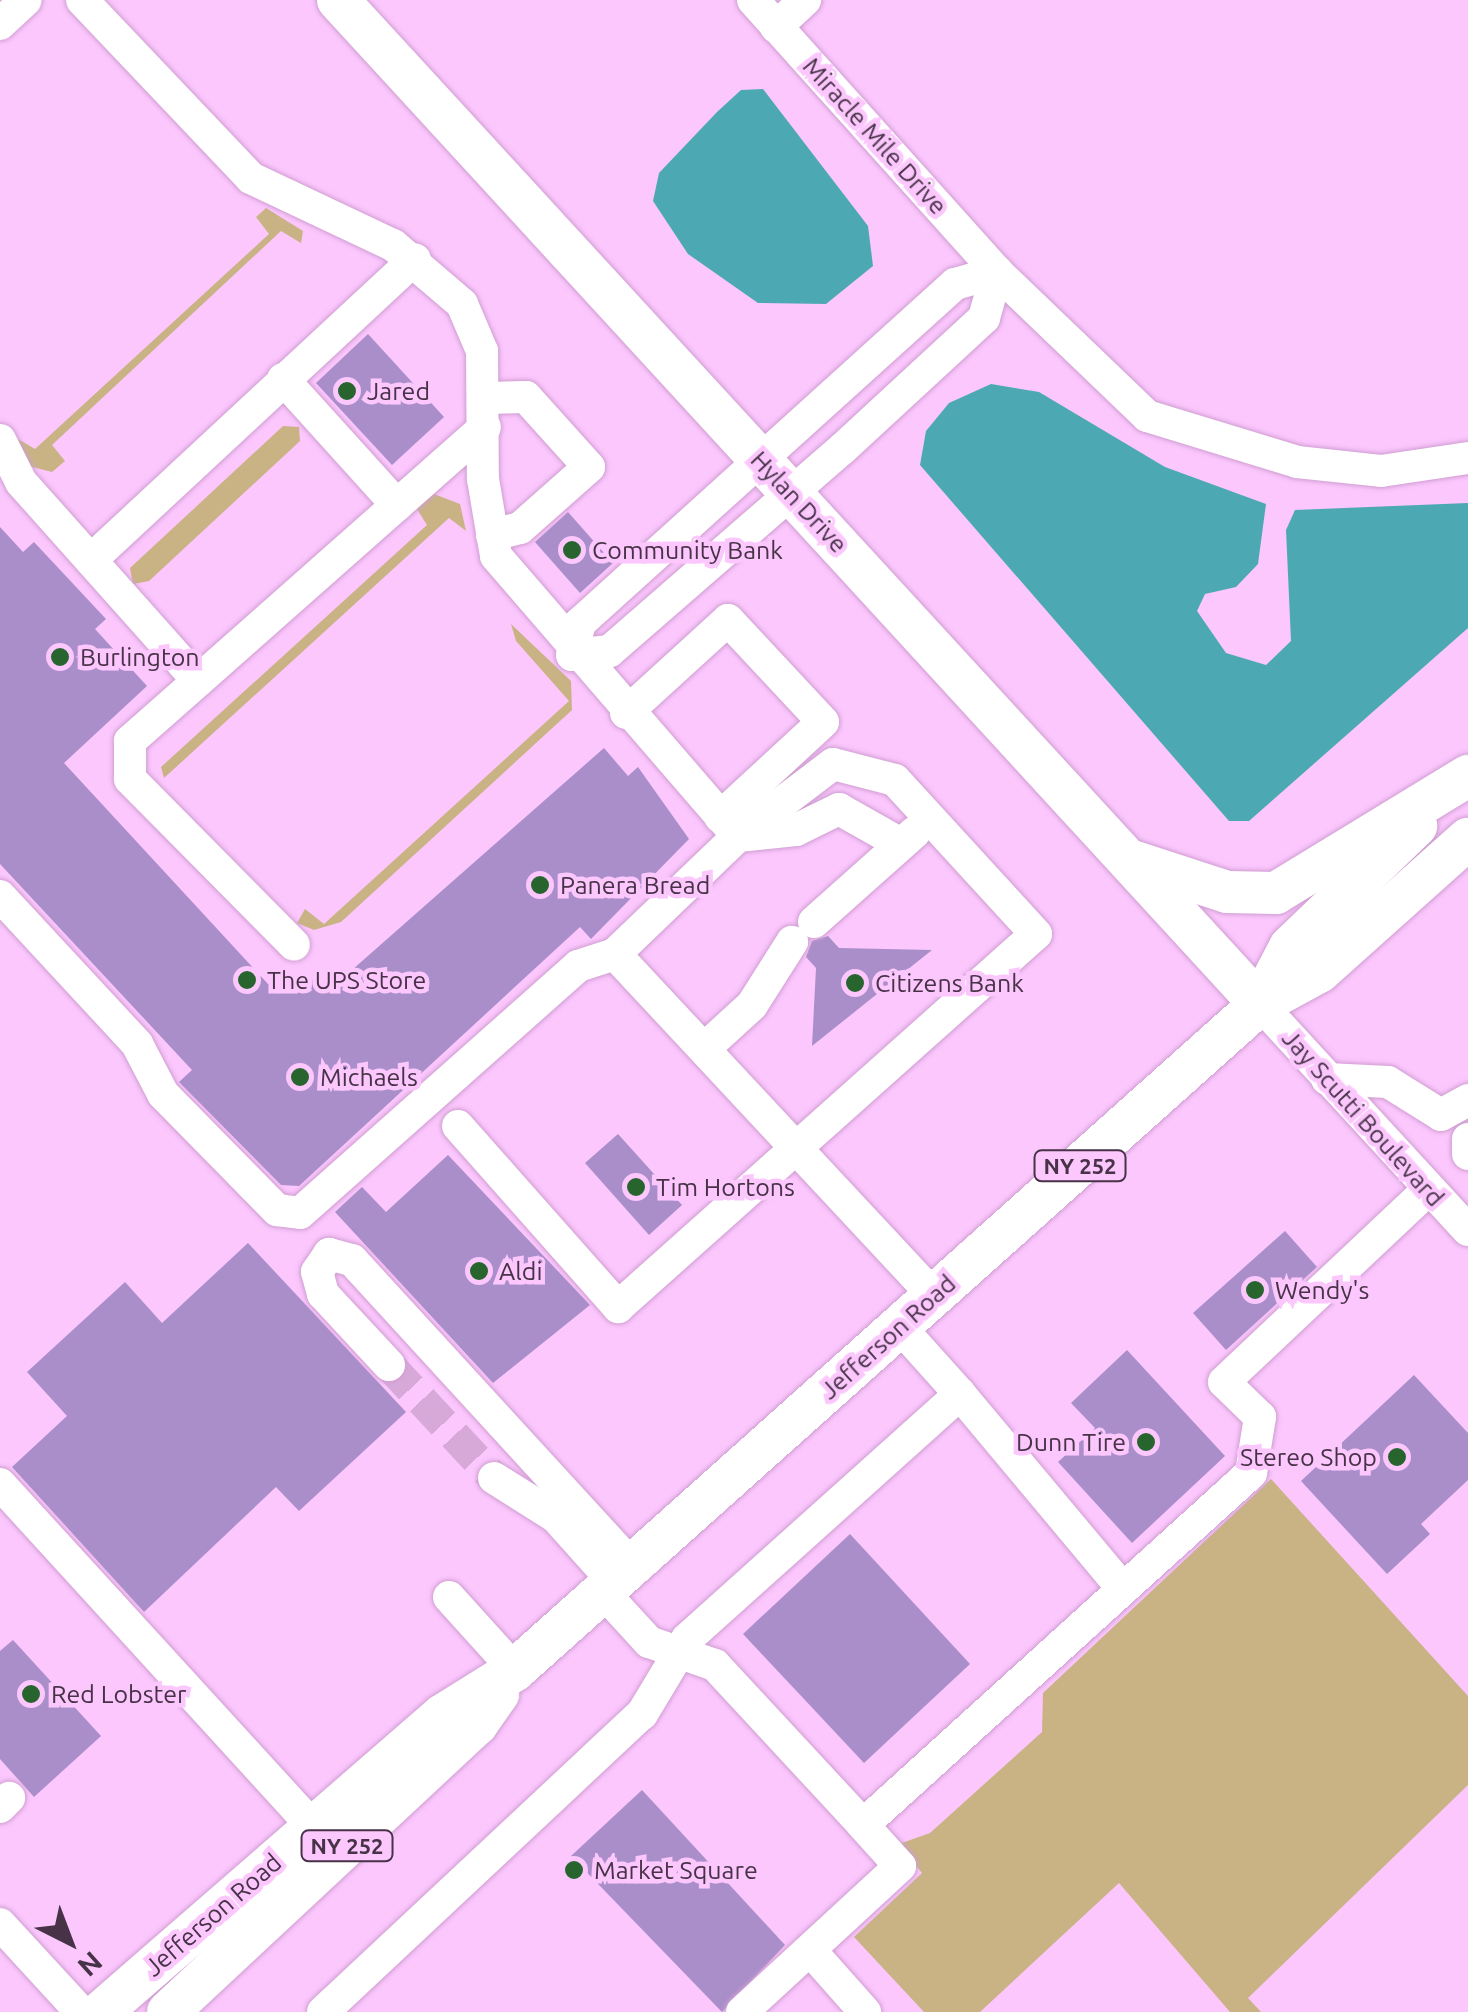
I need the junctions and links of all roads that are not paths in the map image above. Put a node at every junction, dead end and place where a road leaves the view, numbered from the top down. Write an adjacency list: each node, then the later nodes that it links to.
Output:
1 (82, 0): 6 (street)
2 (338, 0): 12 (main road, Hylan Drive)
3 (754, 0): 5 (street, Miracle Mile Drive)
4 (805, 0): 5 (street)
5 (776, 27): 7 (street, Miracle Mile Drive)
6 (414, 259): 8 (street); 9 (street)
7 (997, 272): 11 (street, Miracle Mile Drive); 12 (street); 13 (street)
8 (283, 379): 14 (street); 16 (street)
9 (485, 413): 14 (street); 15 (street); 15 (street)
10 (2, 450): 16 (street)
11 (1468, 458)
12 (760, 459): 13 (main road, Hylan Drive); 17 (street)
13 (791, 494): 17 (street); 25 (main road, Hylan Drive)
14 (397, 505): 18 (street)
15 (492, 535): 17 (street)
16 (91, 560): 18 (street)
17 (572, 654): 19 (street)
18 (198, 681): 27 (street)
19 (626, 713): 22 (street); 22 (street)
20 (1468, 778): 25 (main road); 29 (main road, Jefferson Road / NY 252)
21 (931, 818): 22 (street); 24 (street); 35 (street)
22 (729, 827): 24 (street); 28 (street)
23 (1468, 839): 29 (main road, Jefferson Road / NY 252)
24 (902, 844): 30 (street)
25 (1128, 860): 29 (main road, Hylan Drive)
26 (0, 896): 28 (street)
27 (294, 946)
28 (616, 954): 30 (street)
29 (1260, 1004): 31 (street, Jay Scutti Boulevard); 39 (main road, Jefferson Road / NY 252)
30 (704, 1049): 35 (street)
31 (1327, 1079): 32 (street); 37 (street, Jay Scutti Boulevard)
32 (1468, 1100)
33 (458, 1126): 35 (street)
34 (1468, 1138): 36 (street)
35 (797, 1151): 39 (street)
36 (1468, 1154)
37 (1427, 1191): 38 (street, Jay Scutti Boulevard); 46 (street)
38 (1468, 1230)
39 (934, 1296): 40 (main road, Jefferson Road / NY 252)
40 (900, 1326): 42 (street); 45 (main road, Jefferson Road / NY 252)
41 (389, 1365): 45 (street)
42 (960, 1394): 46 (street); 48 (street)
43 (494, 1478): 45 (street)
44 (0, 1484): 51 (street)
45 (616, 1580): 48 (street); 49 (main road, Jefferson Road / NY 252)
46 (1124, 1589): 50 (street)
47 (449, 1596): 49 (street)
48 (677, 1653): 50 (street); 57 (street)
49 (515, 1670): 51 (main road, Jefferson Road / NY 252); 56 (main road, Jefferson Road / NY 252)
50 (863, 1826): 53 (street)
51 (314, 1827): 55 (main road, Jefferson Road / NY 252)
52 (0, 1924): 54 (street)
53 (810, 1950): 58 (street); 59 (street)
54 (81, 2012)
55 (101, 2012)
56 (168, 2012)
57 (323, 2012)
58 (742, 2012)
59 (865, 2012)

